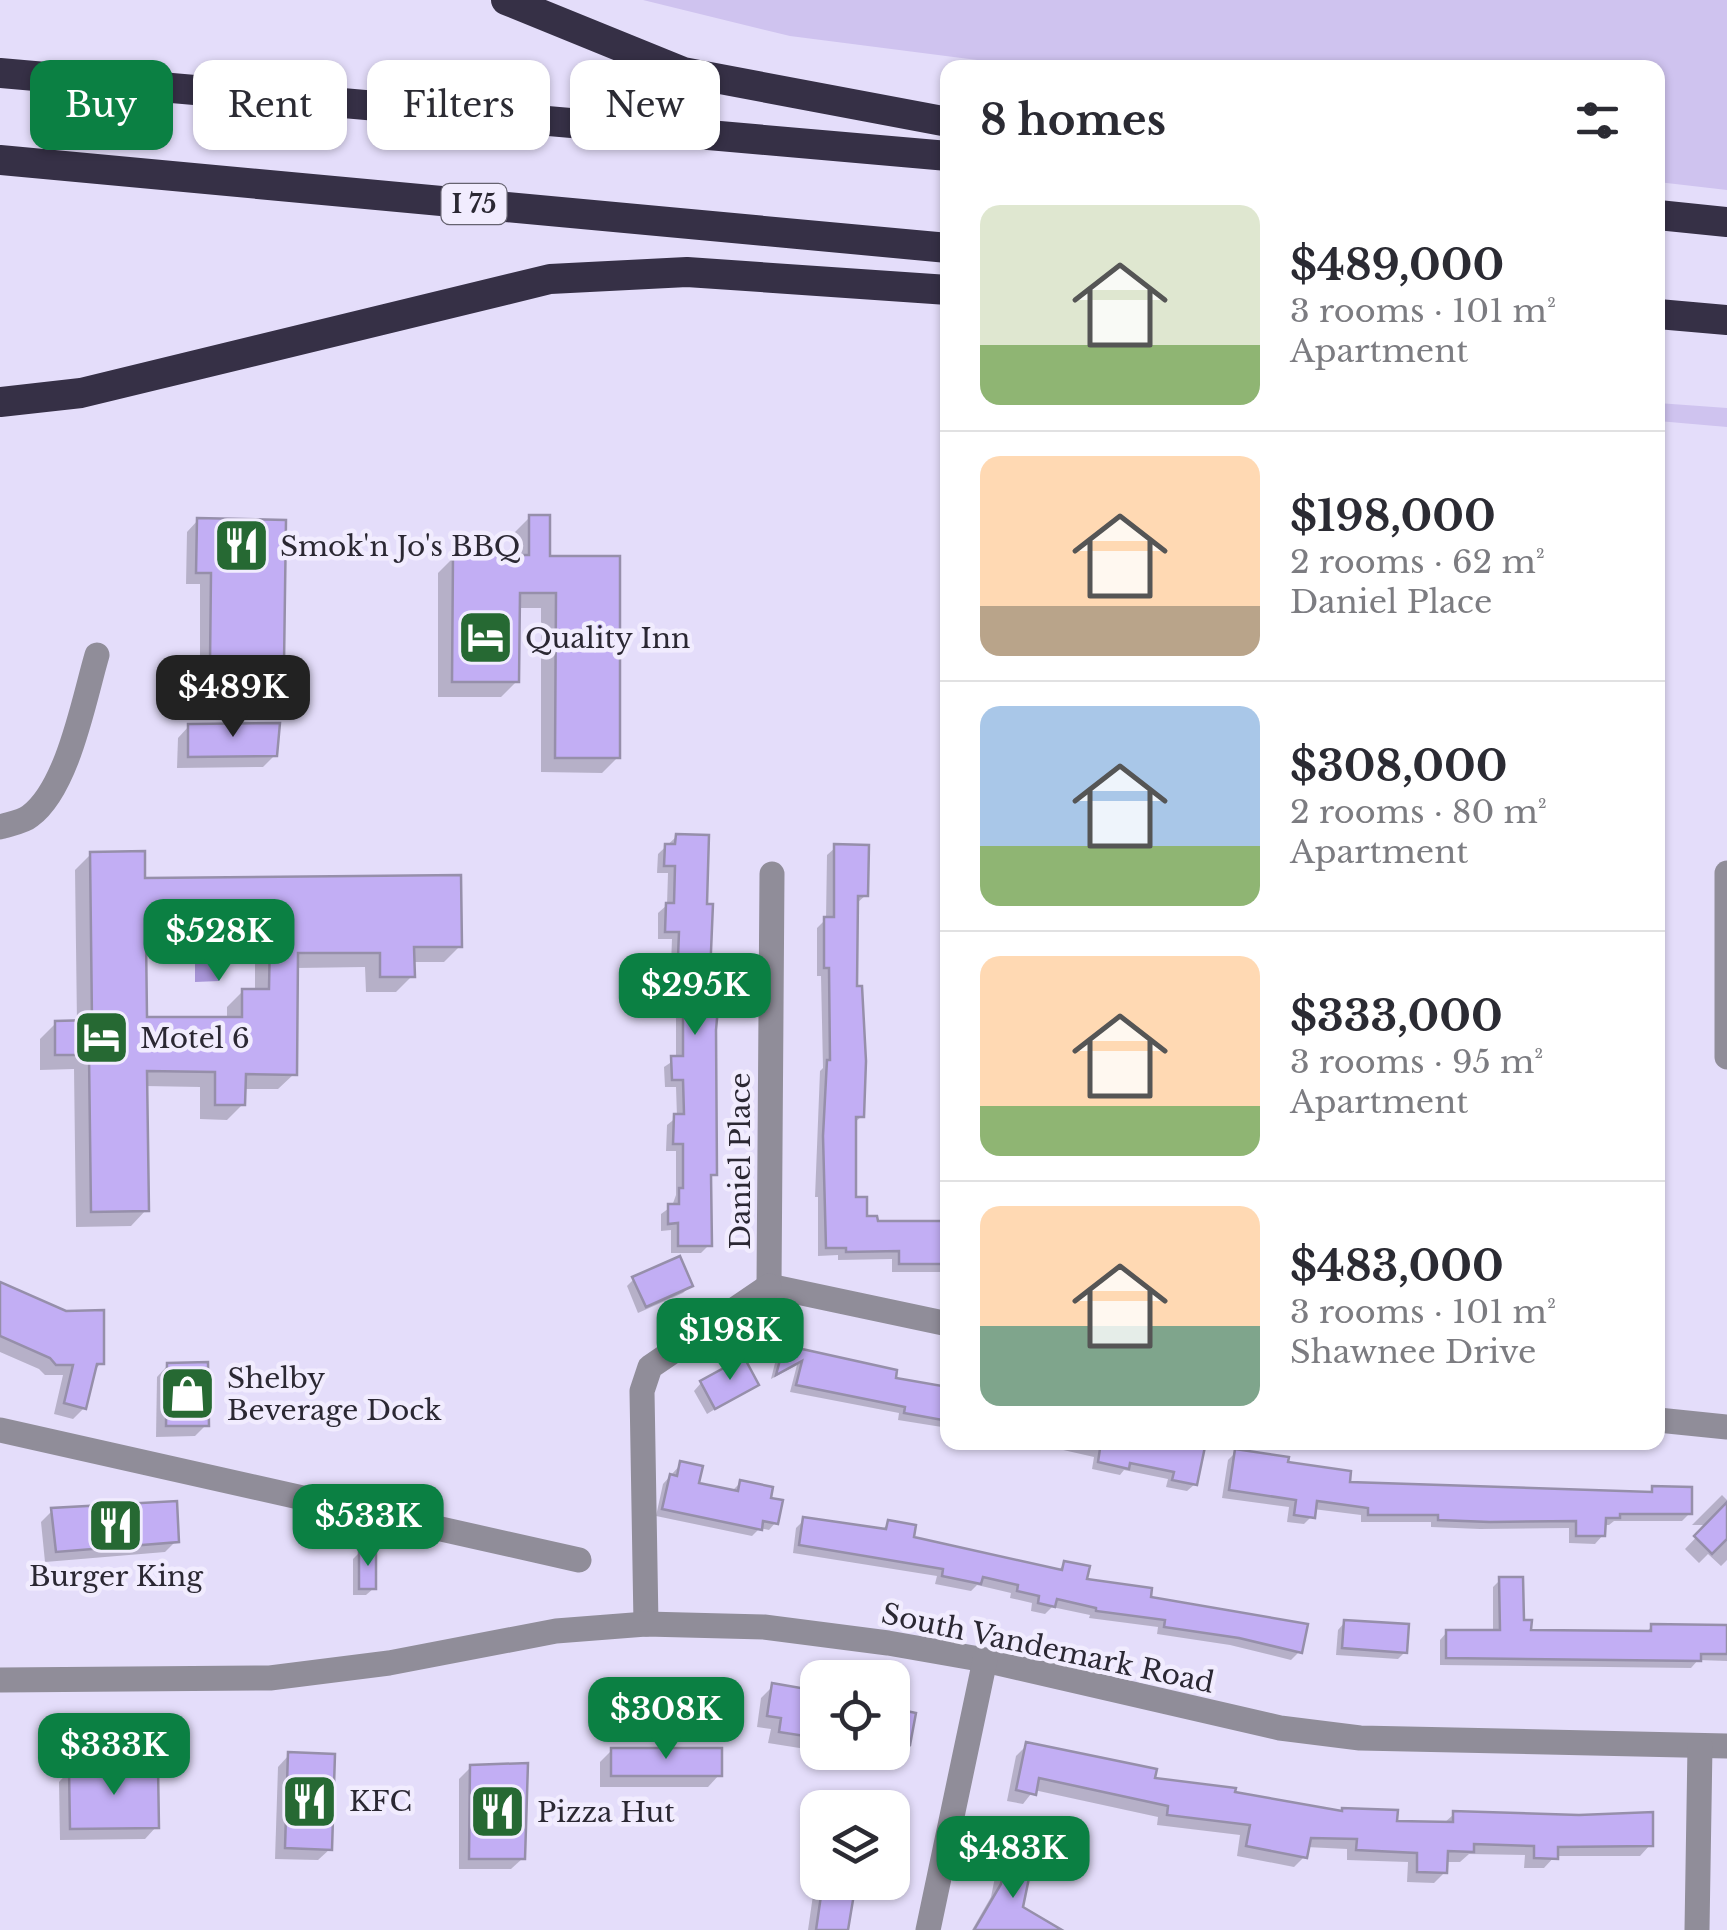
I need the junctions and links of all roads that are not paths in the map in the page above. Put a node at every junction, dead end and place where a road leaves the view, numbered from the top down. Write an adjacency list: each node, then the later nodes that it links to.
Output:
1 (506, 0): 3 (highway)
2 (0, 73): 4 (highway)
3 (940, 120)
4 (940, 155)
5 (0, 160): 8 (highway, I 75)
6 (1665, 216): 7 (highway)
7 (1727, 222)
8 (940, 247)
9 (940, 289): 12 (highway)
10 (1665, 315): 11 (highway)
11 (1727, 320)
12 (0, 402)
13 (97, 655): 14 (street)
14 (0, 828)
15 (1727, 873): 17 (street)
16 (772, 874): 18 (street, Daniel Place)
17 (1727, 1057)
18 (769, 1286): 19 (street); 24 (street, Daniel Place)
19 (940, 1322)
20 (1665, 1421): 21 (street)
21 (1727, 1427)
22 (0, 1430): 23 (street)
23 (579, 1560)
24 (646, 1624): 25 (street, South Vandemark Road); 26 (street, South Vandemark Road)
25 (985, 1660): 27 (street, South Vandemark Road); 29 (street)
26 (0, 1680)
27 (1700, 1746): 28 (street, South Vandemark Road); 30 (street)
28 (1727, 1746)
29 (928, 1930)
30 (1697, 1930)

